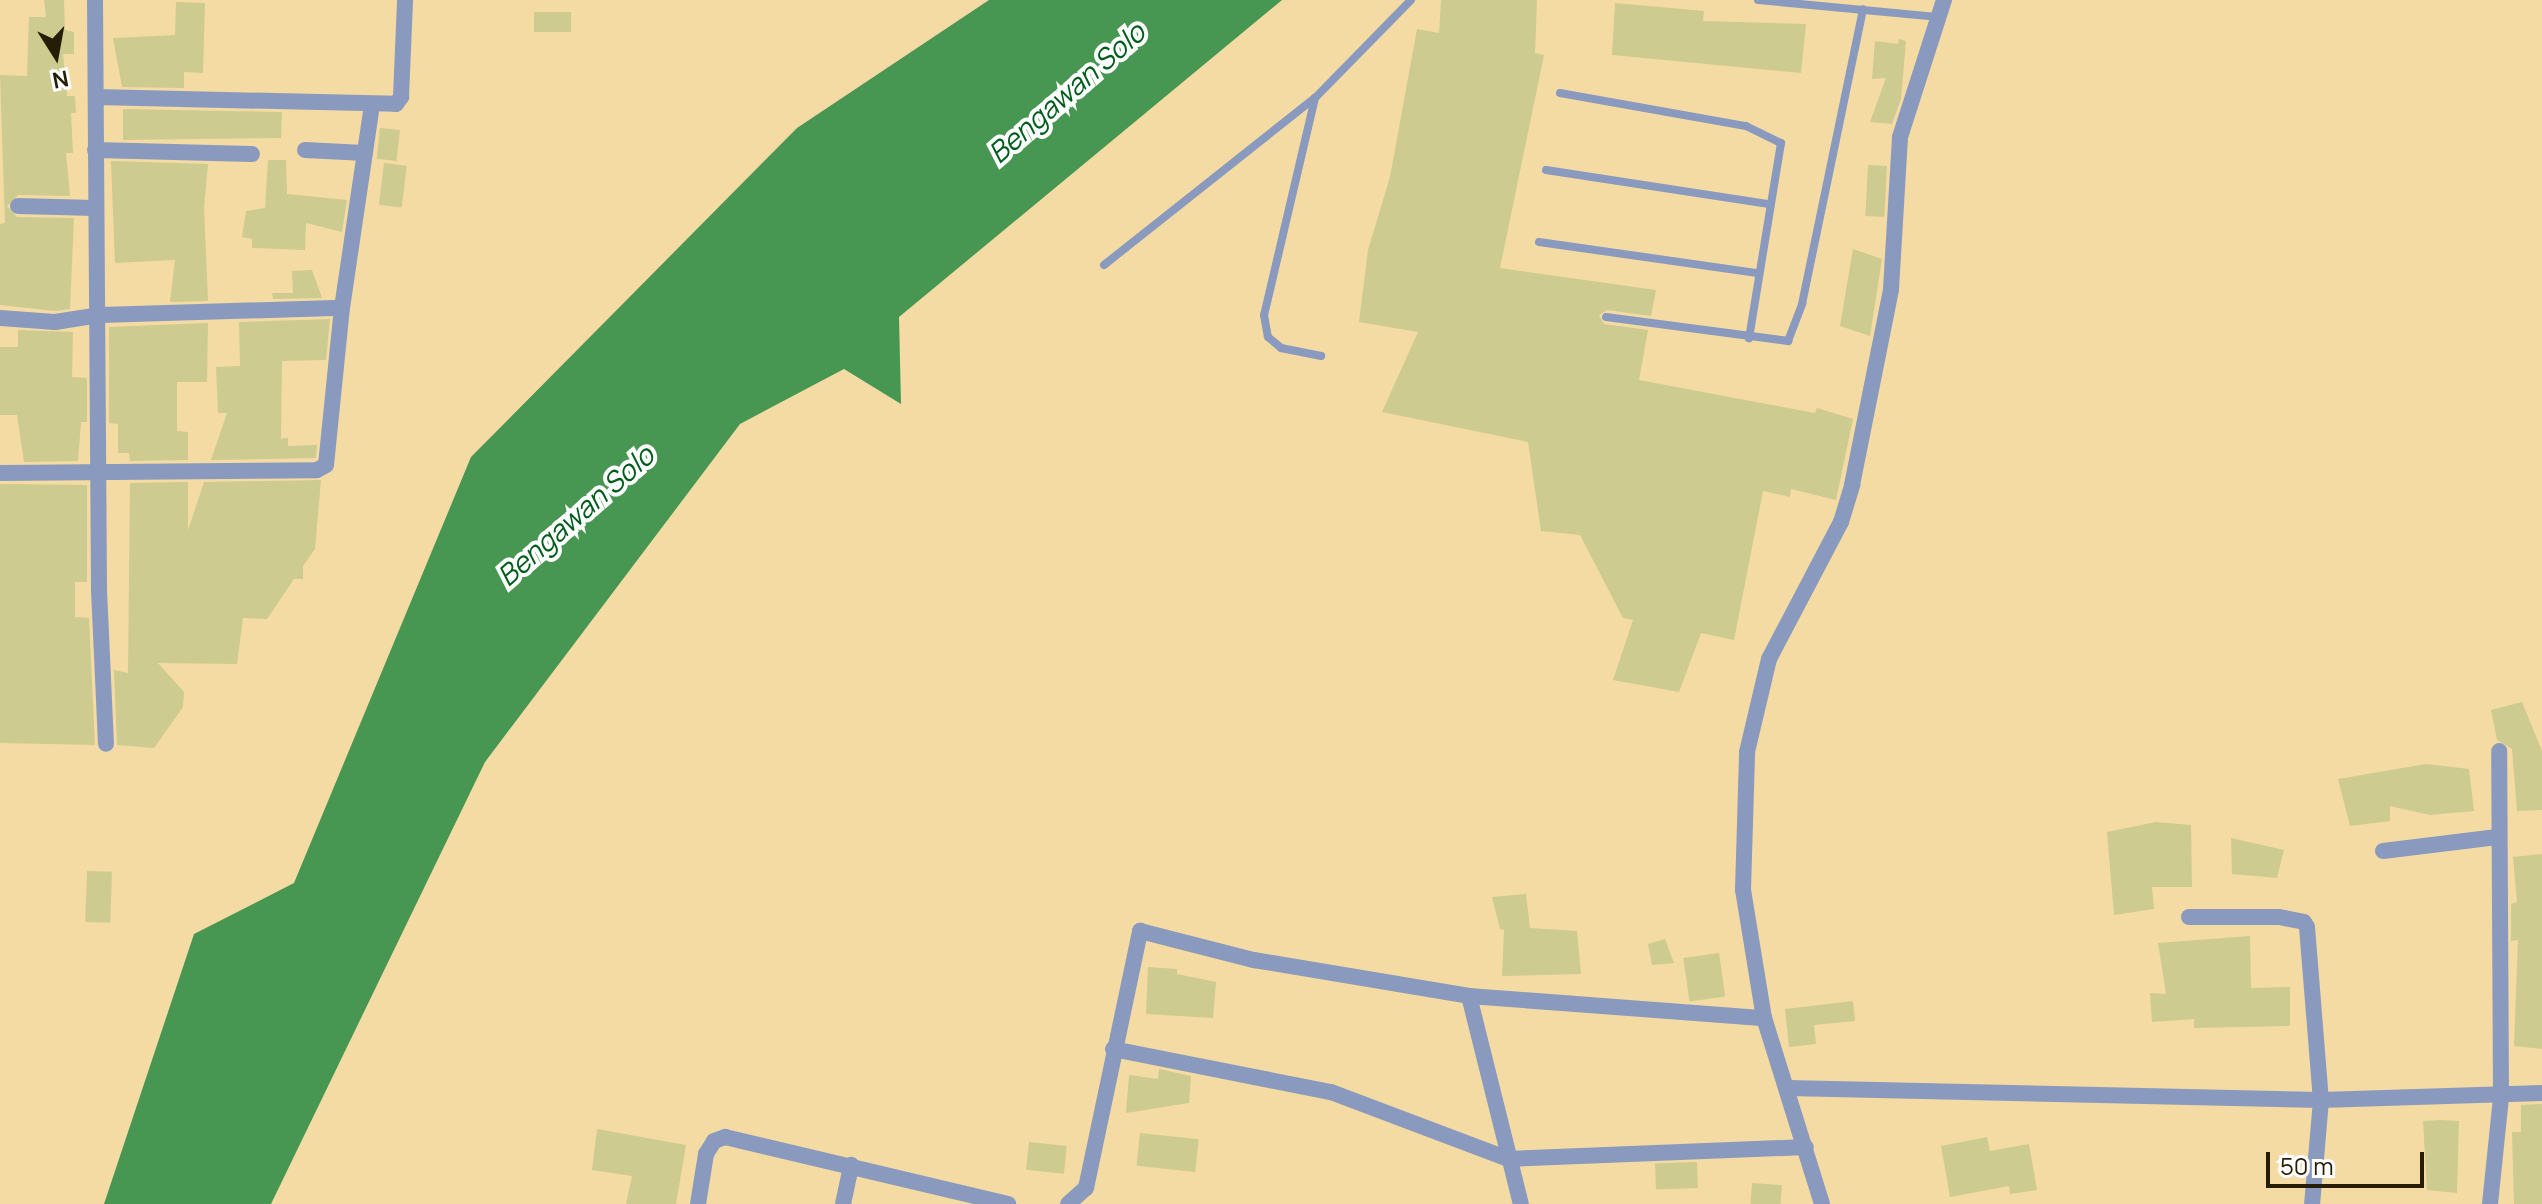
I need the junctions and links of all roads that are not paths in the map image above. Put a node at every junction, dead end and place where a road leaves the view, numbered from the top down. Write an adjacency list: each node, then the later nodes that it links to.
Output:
1 (95, 0): 9 (street)
2 (405, 0): 11 (street)
3 (1411, 0): 10 (lane)
4 (1758, 0): 6 (lane)
5 (1944, 0): 7 (street)
6 (1863, 9): 7 (lane); 27 (lane)
7 (1940, 17): 37 (street)
8 (1560, 93): 17 (lane)
9 (96, 97): 11 (street); 12 (street)
10 (1315, 98): 21 (lane); 28 (lane)
11 (372, 105): 14 (street)
12 (95, 150): 15 (street); 19 (street)
13 (305, 150): 14 (street)
14 (365, 153): 23 (street)
15 (252, 154)
16 (1546, 170): 17 (lane)
17 (1767, 204): 22 (lane)
18 (18, 206): 19 (street)
19 (95, 208): 24 (street)
20 (1539, 242): 22 (lane)
21 (1104, 265)
22 (1756, 273): 27 (lane)
23 (342, 308): 24 (street); 29 (street)
24 (100, 315): 26 (street); 29 (street)
25 (1606, 317): 27 (lane)
26 (0, 318)
27 (1749, 338)
28 (1321, 356)
29 (99, 470): 30 (street); 31 (street)
30 (0, 473)
31 (106, 744)
32 (2499, 751): 33 (street)
33 (2497, 837): 34 (street); 41 (street)
34 (2383, 851)
35 (2189, 917): 42 (street)
36 (1469, 996): 37 (street); 38 (street); 44 (street)
37 (1764, 1018): 39 (street)
38 (1113, 1049): 44 (street); 49 (street)
39 (1787, 1088): 42 (street); 43 (street)
40 (2542, 1093): 41 (street)
41 (2501, 1097): 42 (street); 53 (street)
42 (2321, 1100): 52 (street)
43 (1806, 1147): 44 (street); 51 (street)
44 (1508, 1159): 50 (street)
45 (851, 1165): 46 (street); 47 (street); 48 (street)
46 (698, 1204)
47 (843, 1204)
48 (1008, 1204)
49 (1068, 1204)
50 (1521, 1204)
51 (1822, 1204)
52 (2312, 1204)
53 (2490, 1204)

